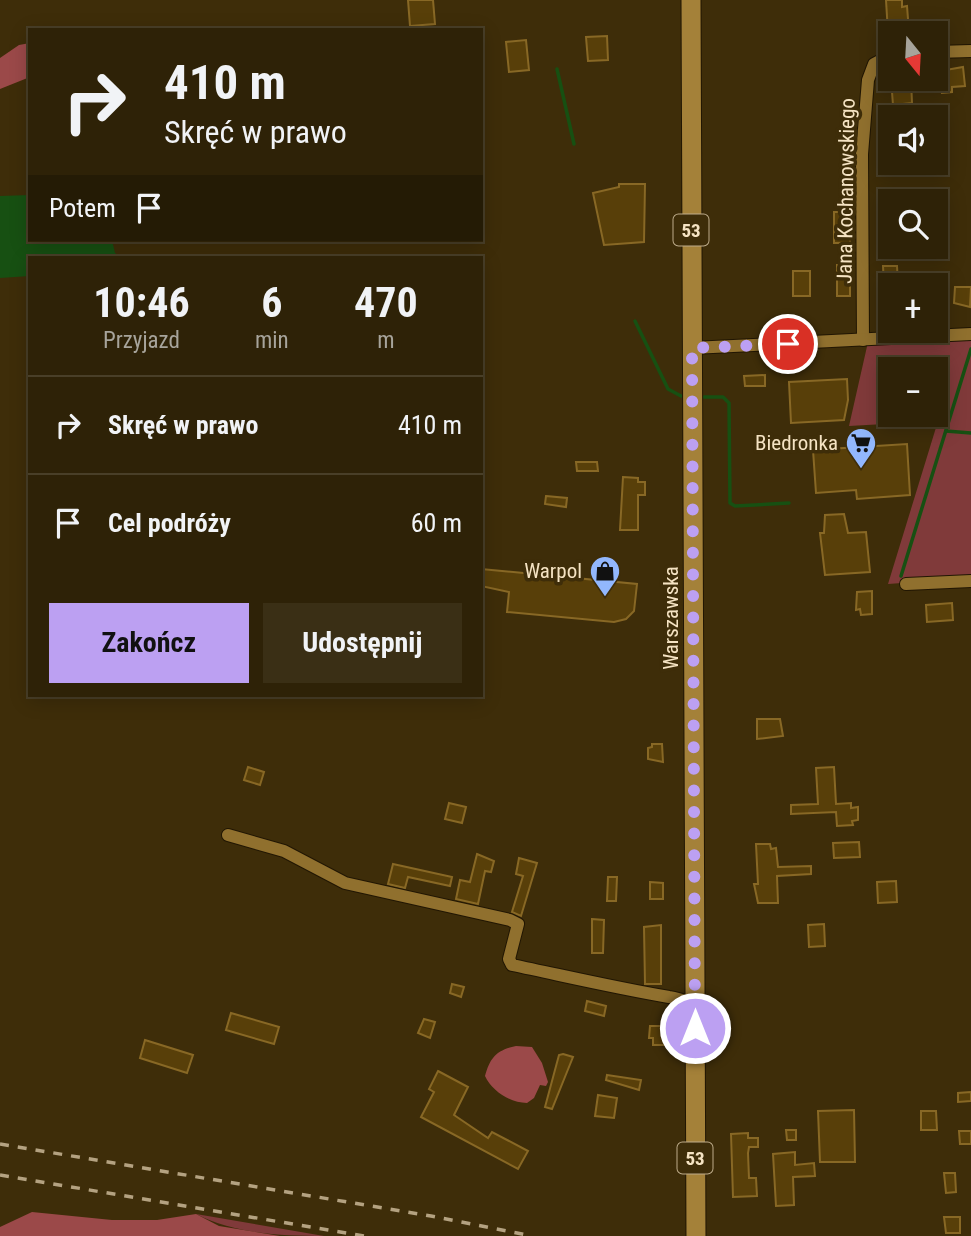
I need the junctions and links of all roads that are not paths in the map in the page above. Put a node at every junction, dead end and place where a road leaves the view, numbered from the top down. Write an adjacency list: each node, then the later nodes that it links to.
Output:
1 (691, 0): 7 (main road, Warszawska / 53)
2 (971, 51): 3 (street)
3 (948, 52)
4 (878, 62): 6 (street, Jana Kochanowskiego)
5 (971, 334): 6 (street)
6 (863, 340): 7 (street)
7 (692, 348): 11 (main road, Warszawska / 53)
8 (971, 581): 9 (street)
9 (906, 584)
10 (228, 835): 11 (street)
11 (695, 1002): 12 (main road, Warszawska / 53)
12 (696, 1236)

